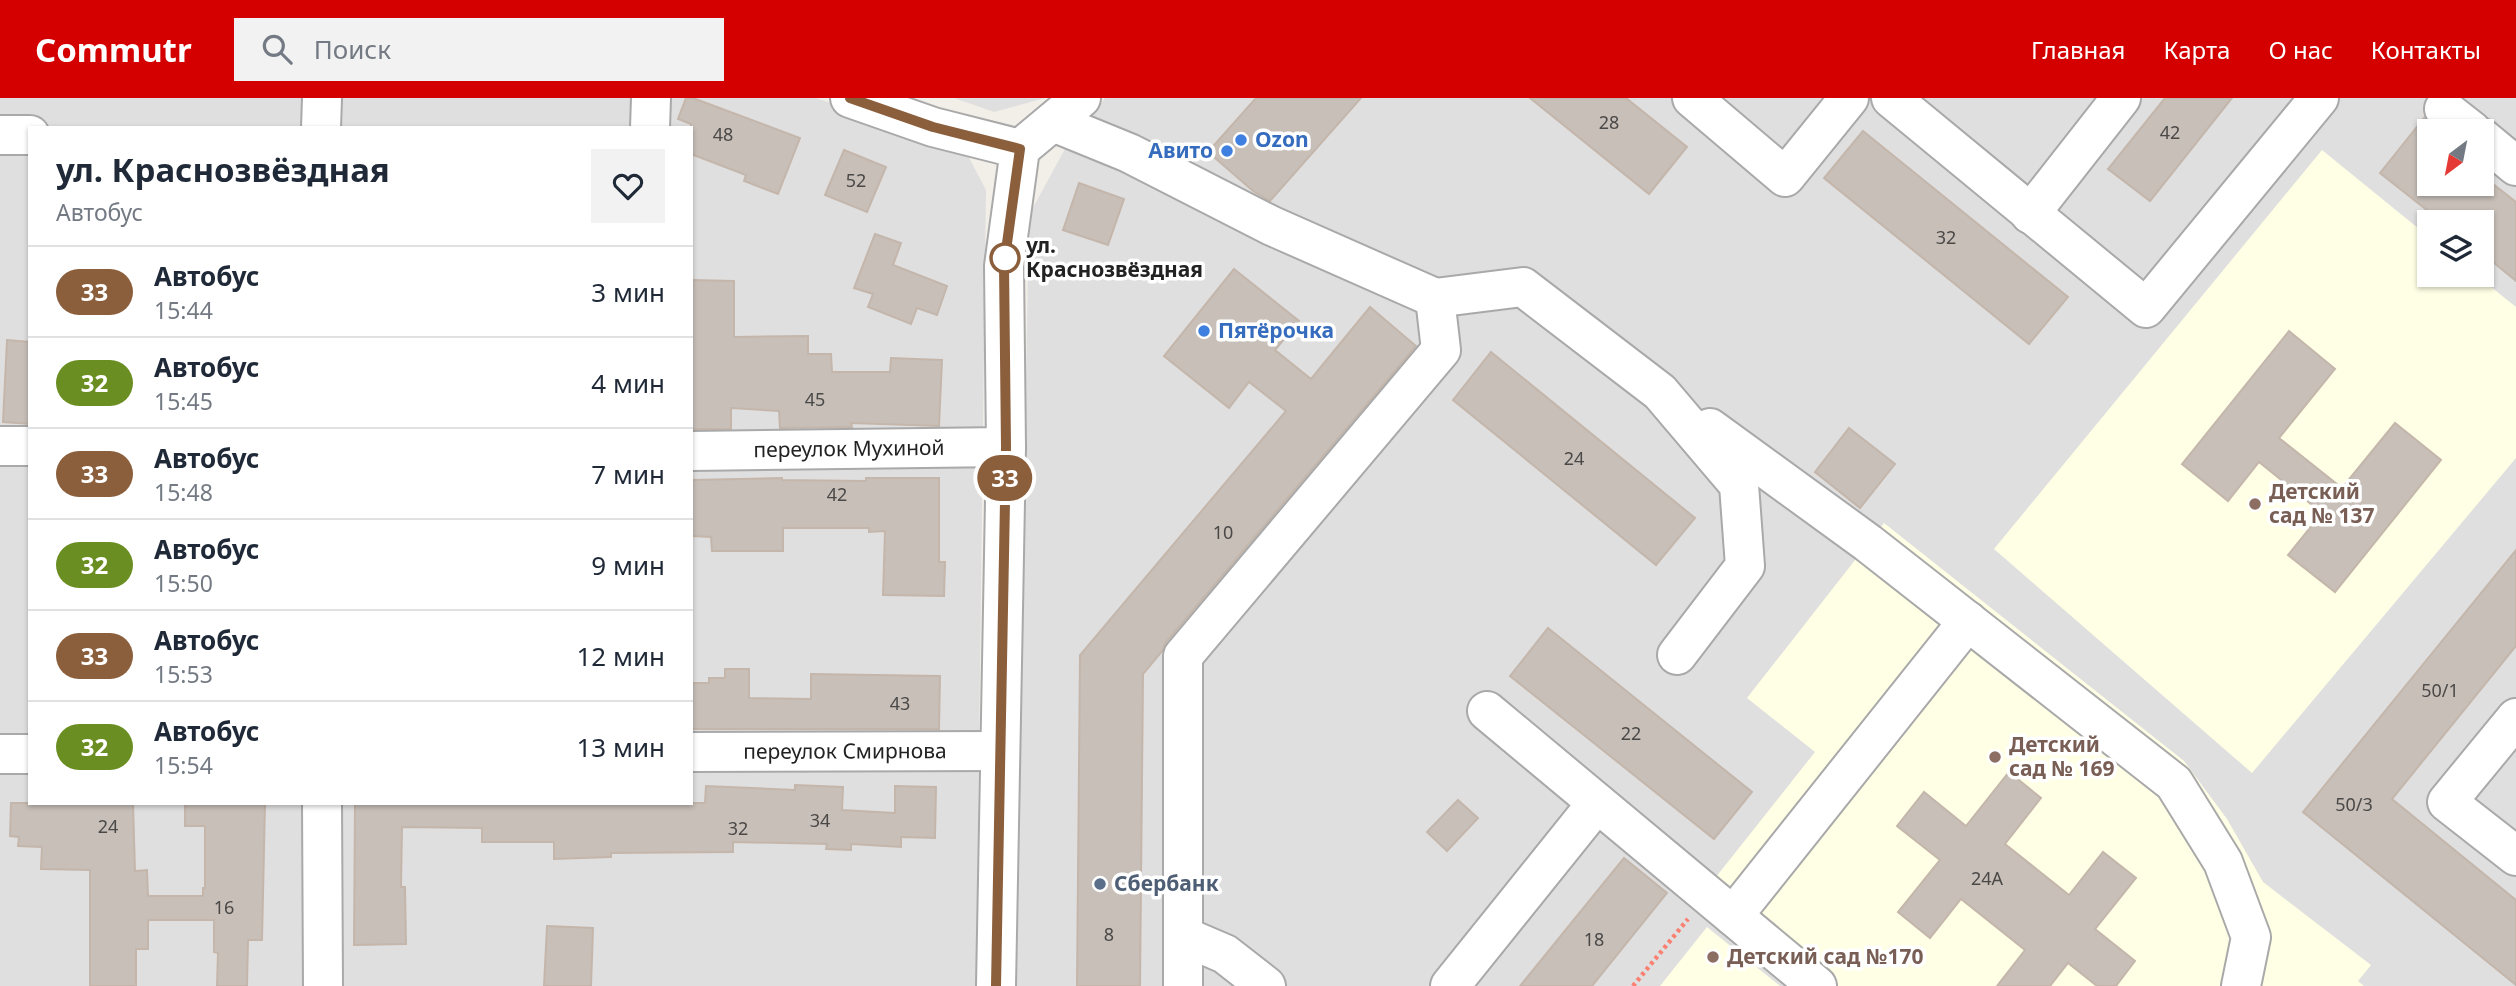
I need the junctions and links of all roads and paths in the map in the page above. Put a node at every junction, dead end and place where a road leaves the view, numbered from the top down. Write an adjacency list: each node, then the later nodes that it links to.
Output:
1 (322, 98): 10 (street)
2 (650, 98): 11 (street)
3 (850, 98): 15 (street)
4 (1692, 98): 5 (street)
5 (1849, 98)
6 (1891, 98): 17 (street)
7 (2121, 98): 17 (street)
8 (2319, 98): 17 (street)
9 (1068, 110): 15 (street); 18 (street)
10 (321, 126)
11 (650, 126)
12 (0, 135): 13 (street)
13 (28, 135)
14 (2494, 148): 16 (street)
15 (1020, 149): 22 (street)
16 (2516, 166)
17 (2030, 214)
18 (1436, 298): 19 (street); 37 (street)
19 (1660, 392): 24 (street); 25 (street)
20 (0, 446): 21 (street)
21 (28, 446)
22 (1006, 447): 23 (street, переулок Мухиной); 28 (street)
23 (693, 451)
24 (1968, 621): 36 (street); 45 (street)
25 (1677, 654)
26 (1487, 711): 32 (street)
27 (2516, 718): 34 (street)
28 (999, 751): 29 (street, переулок Смирнова); 39 (street)
29 (693, 752)
30 (0, 754): 31 (street)
31 (28, 754)
32 (1597, 803): 36 (street); 42 (street)
33 (322, 805): 38 (street)
34 (2516, 856)
35 (1693, 913): 43 (path)
36 (1733, 916): 44 (street)
37 (1183, 936): 40 (street); 41 (street)
38 (323, 986)
39 (996, 986)
40 (1183, 986)
41 (1266, 986)
42 (1450, 986)
43 (1633, 986)
44 (1817, 986)
45 (2241, 986)

